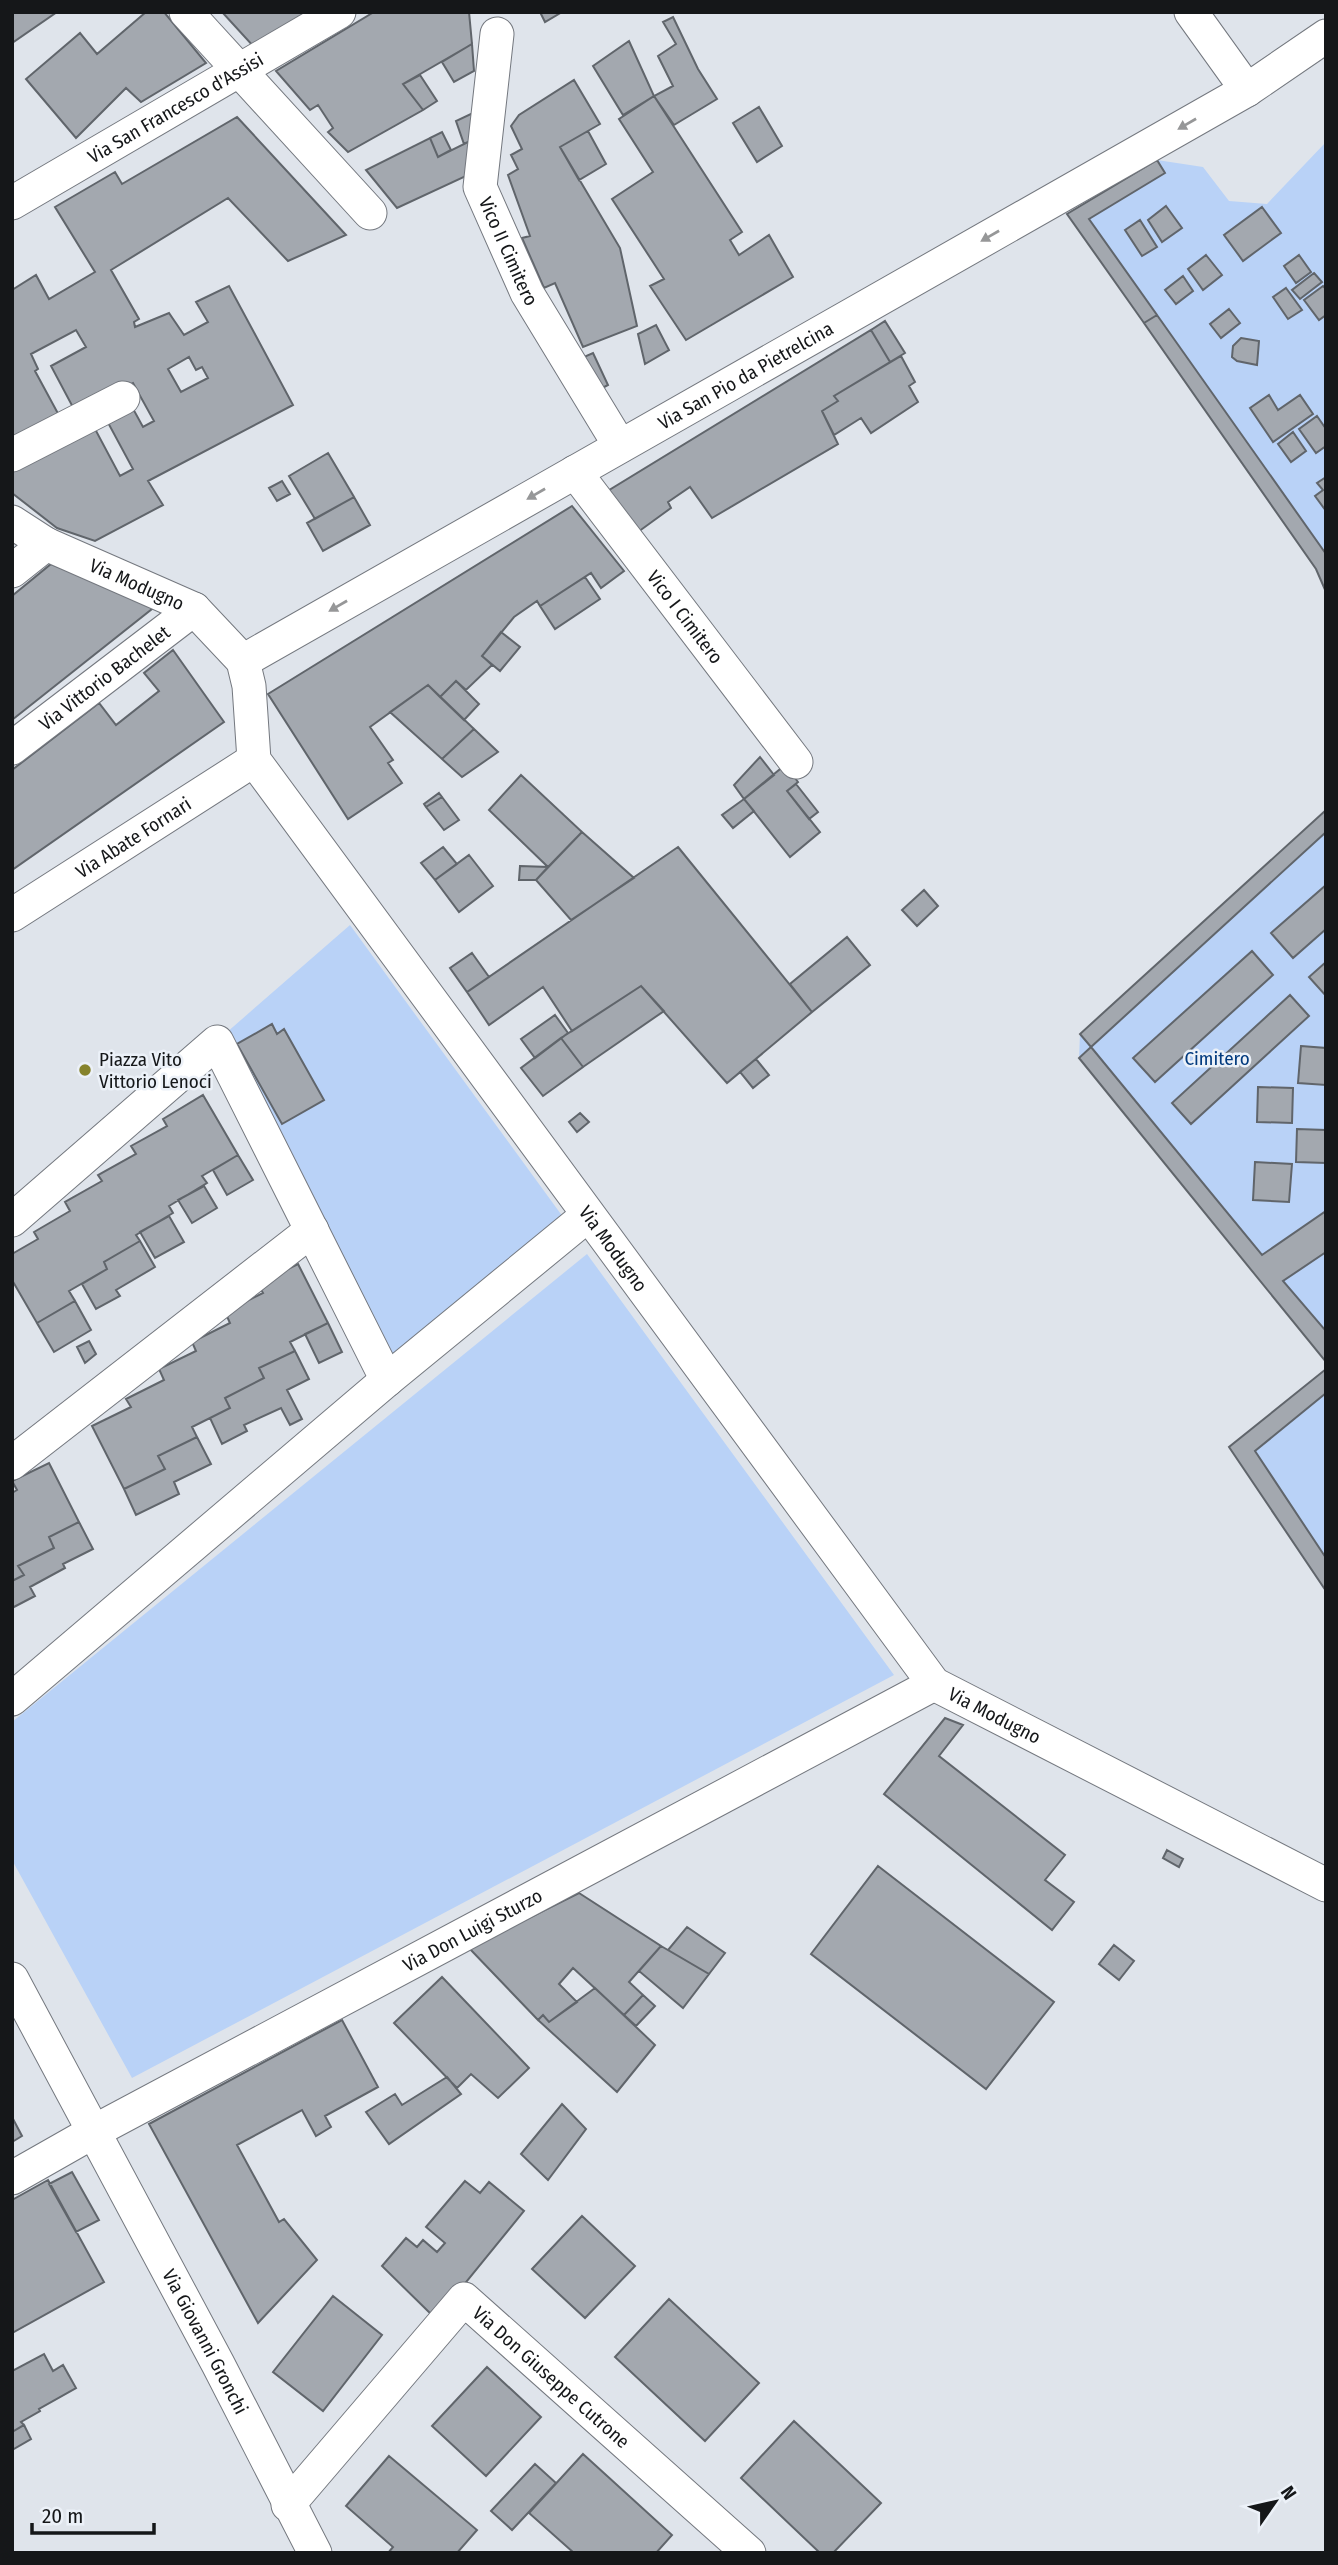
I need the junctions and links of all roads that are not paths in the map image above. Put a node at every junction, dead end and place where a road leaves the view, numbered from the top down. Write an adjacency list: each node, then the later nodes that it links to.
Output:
1 (186, 12): 6 (street)
2 (339, 12): 6 (street, Via San Francesco d'Assisi)
3 (1191, 12): 7 (street)
4 (496, 34): 11 (street, Vico II Cimitero)
5 (1326, 36): 7 (street, Via San Pio da Pietrelcina)
6 (239, 70): 8 (street, Via San Francesco d'Assisi); 9 (street)
7 (1247, 90): 11 (street, Via San Pio da Pietrelcina, one-way to 11)
8 (12, 203)
9 (370, 213)
10 (122, 398): 12 (street)
11 (621, 446): 13 (street, Via San Pio da Pietrelcina)
12 (12, 455)
13 (575, 472): 18 (street, Via San Pio da Pietrelcina, one-way to 18); 21 (street, Vico I Cimitero)
14 (12, 522): 15 (street, Via Modugno)
15 (46, 544): 16 (street); 17 (street, Via Modugno)
16 (12, 571)
17 (194, 609): 18 (street, Via Modugno); 19 (street, Via Vittorio Bachelet)
18 (243, 660): 20 (street)
19 (12, 748)
20 (254, 760): 22 (street, Via Abate Fornari); 23 (street, Via Modugno)
21 (796, 762)
22 (12, 915)
23 (588, 1215): 26 (street); 28 (street, Via Modugno)
24 (12, 1220): 25 (street)
25 (313, 1230): 26 (street); 27 (street)
26 (387, 1380): 29 (street)
27 (12, 1463)
28 (934, 1684): 30 (street, Via Modugno); 32 (street, Via Don Luigi Sturzo)
29 (12, 1699)
30 (1326, 1885)
31 (12, 1979): 32 (street, Via Giovanni Gronchi)
32 (93, 2132): 33 (street, Via Don Luigi Sturzo); 34 (street, Via Giovanni Gronchi)
33 (12, 2178)
34 (288, 2505): 35 (street, Via Giovanni Gronchi); 36 (street, Via Don Giuseppe Cutrone)
35 (314, 2553)
36 (749, 2553)

